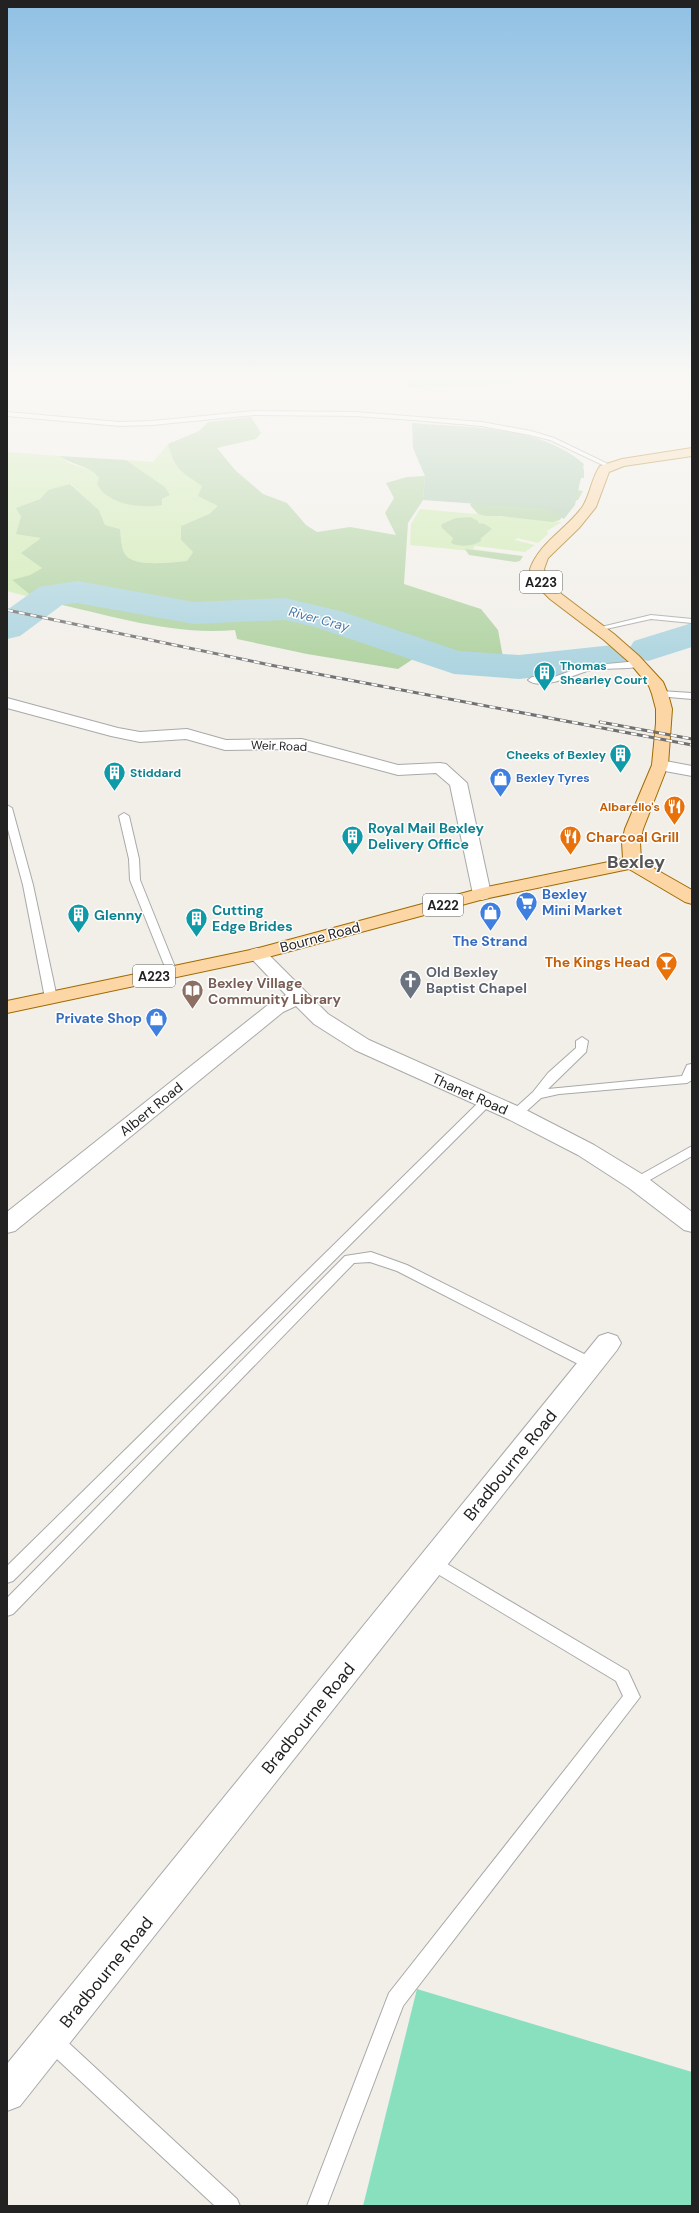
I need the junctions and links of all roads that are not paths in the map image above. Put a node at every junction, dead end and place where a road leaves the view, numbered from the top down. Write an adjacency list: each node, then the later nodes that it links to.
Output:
1 (599, 477): 3 (main road, A223)
2 (692, 621): 3 (lane)
3 (597, 629): 4 (main road, A223)
4 (636, 661): 5 (lane); 6 (main road, A223)
5 (532, 680)
6 (660, 694): 7 (lane); 9 (main road, A223)
7 (692, 696)
8 (7, 703): 14 (street, Weir Road)
9 (660, 765): 10 (street); 13 (main road, A223)
10 (692, 771)
11 (7, 808): 19 (lane)
12 (124, 816): 17 (lane)
13 (632, 863): 14 (main road, Bourne Road / A222); 15 (main road)
14 (482, 894): 16 (main road, Bourne Road / A222)
15 (692, 898)
16 (257, 954): 17 (main road, Bourne Road / A223); 18 (street, Thanet Road)
17 (172, 972): 19 (main road, Bourne Road / A223)
18 (298, 997): 24 (street, Thanet Road); 29 (street, Albert Road)
19 (51, 998): 20 (main road, Bourne Road / A223)
20 (7, 1007)
21 (582, 1041): 23 (lane)
22 (691, 1068): 23 (lane)
23 (537, 1095): 25 (lane)
24 (487, 1101): 25 (street, Thanet Road); 32 (lane)
25 (516, 1114): 27 (street, Thanet Road)
26 (692, 1150): 27 (lane)
27 (637, 1182): 28 (street, Thanet Road)
28 (692, 1224)
29 (7, 1225)
30 (599, 1353): 31 (street, Bradbourne Road); 33 (lane)
31 (432, 1562): 34 (street, Bradbourne Road); 37 (lane)
32 (7, 1576)
33 (7, 1609)
34 (51, 2040): 35 (street, Bradbourne Road); 36 (lane)
35 (7, 2094)
36 (230, 2206)
37 (317, 2206)

